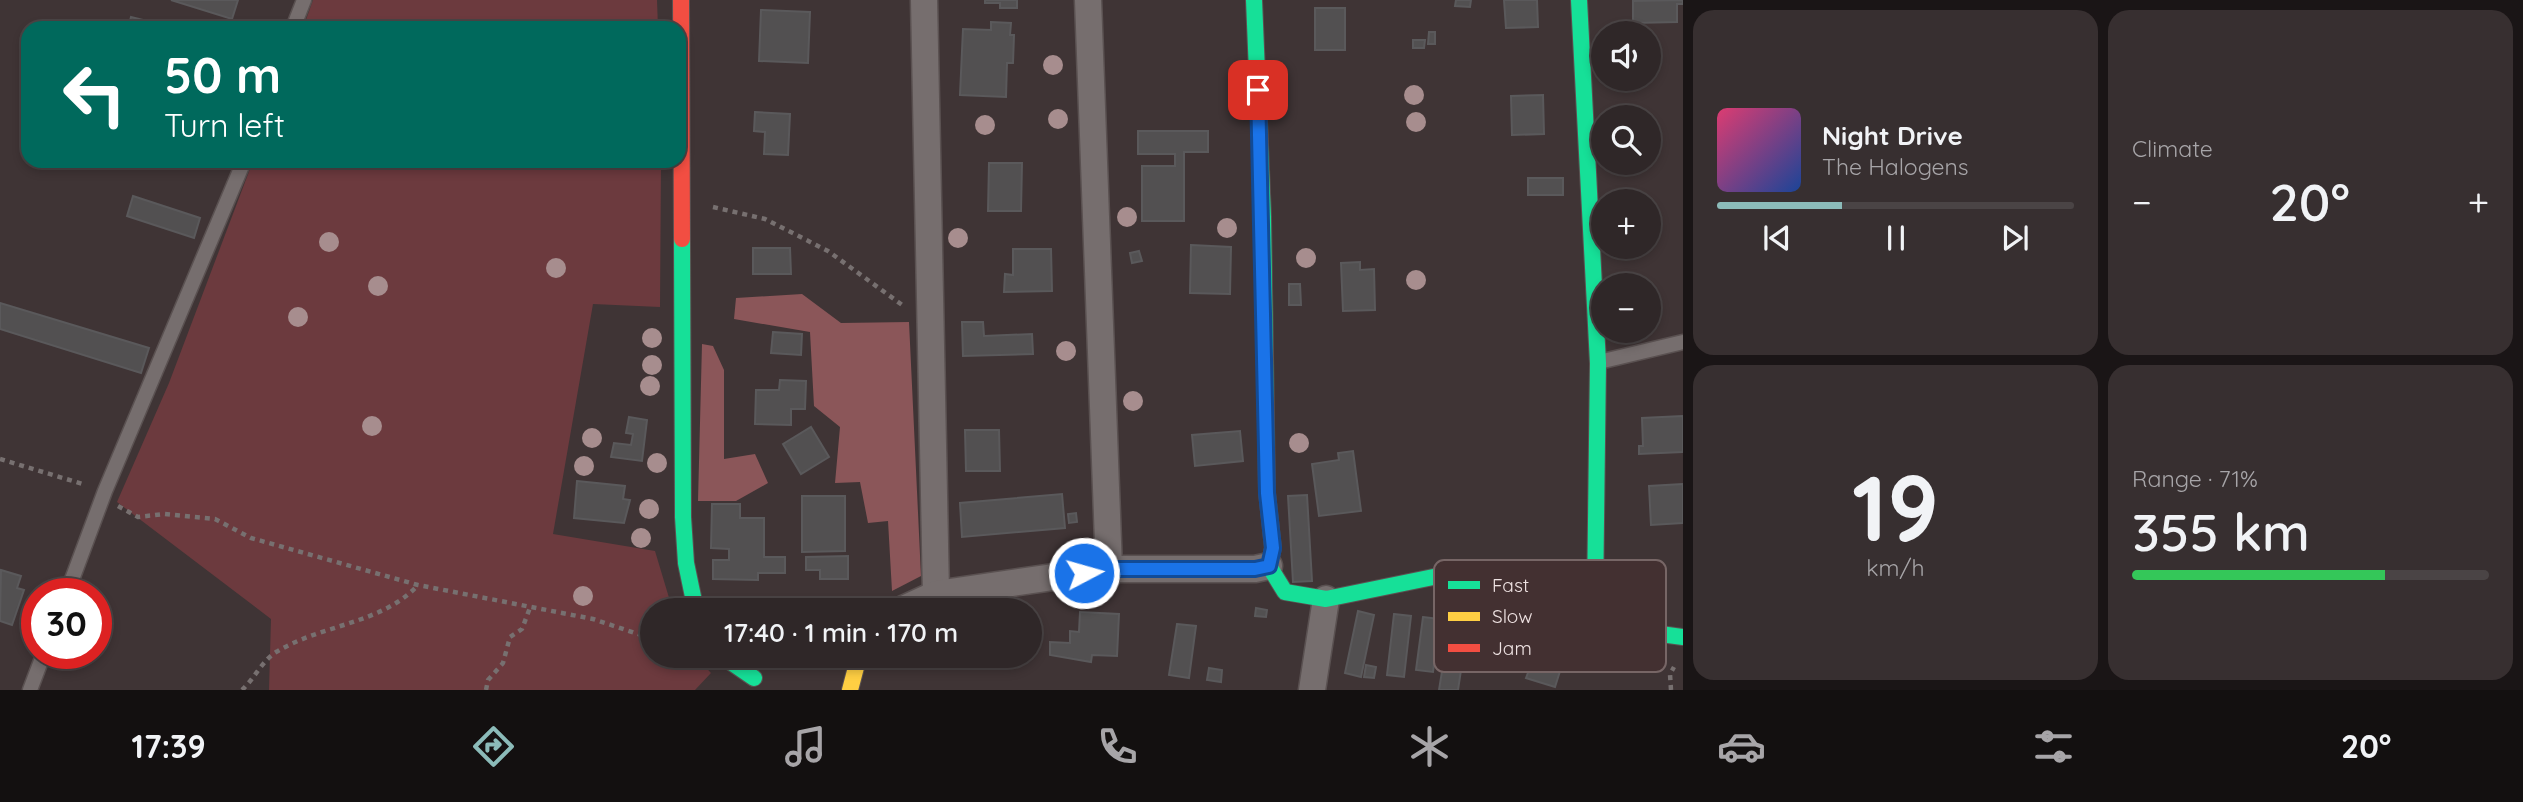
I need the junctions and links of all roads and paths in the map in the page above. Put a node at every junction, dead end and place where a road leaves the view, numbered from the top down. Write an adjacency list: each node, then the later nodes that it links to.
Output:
1 (304, 0): 7 (lane)
2 (681, 0): 8 (street)
3 (924, 0): 12 (street)
4 (1088, 0): 19 (street)
5 (1254, 0): 18 (street)
6 (1579, 0): 14 (street)
7 (296, 21)
8 (681, 21)
9 (241, 168): 16 (lane)
10 (681, 168): 11 (street)
11 (681, 189): 12 (path); 24 (street)
12 (929, 322): 23 (street)
13 (1683, 342): 14 (lane)
14 (1598, 363): 17 (street)
15 (0, 459): 16 (path)
16 (105, 491): 21 (lane); 22 (path)
17 (1596, 560)
18 (1269, 566): 19 (street); 26 (street)
19 (1109, 569): 23 (street)
20 (1434, 577): 26 (street)
21 (73, 578)
22 (418, 585): 27 (path); 34 (path)
23 (936, 594): 25 (street)
24 (695, 598)
25 (927, 598)
26 (1326, 599): 37 (street)
27 (531, 604): 28 (path); 35 (path)
28 (640, 635)
29 (737, 668): 32 (street)
30 (858, 668): 36 (street)
31 (38, 669): 33 (lane)
32 (757, 684)
33 (30, 690)
34 (242, 690)
35 (486, 690)
36 (850, 690)
37 (1312, 690)

